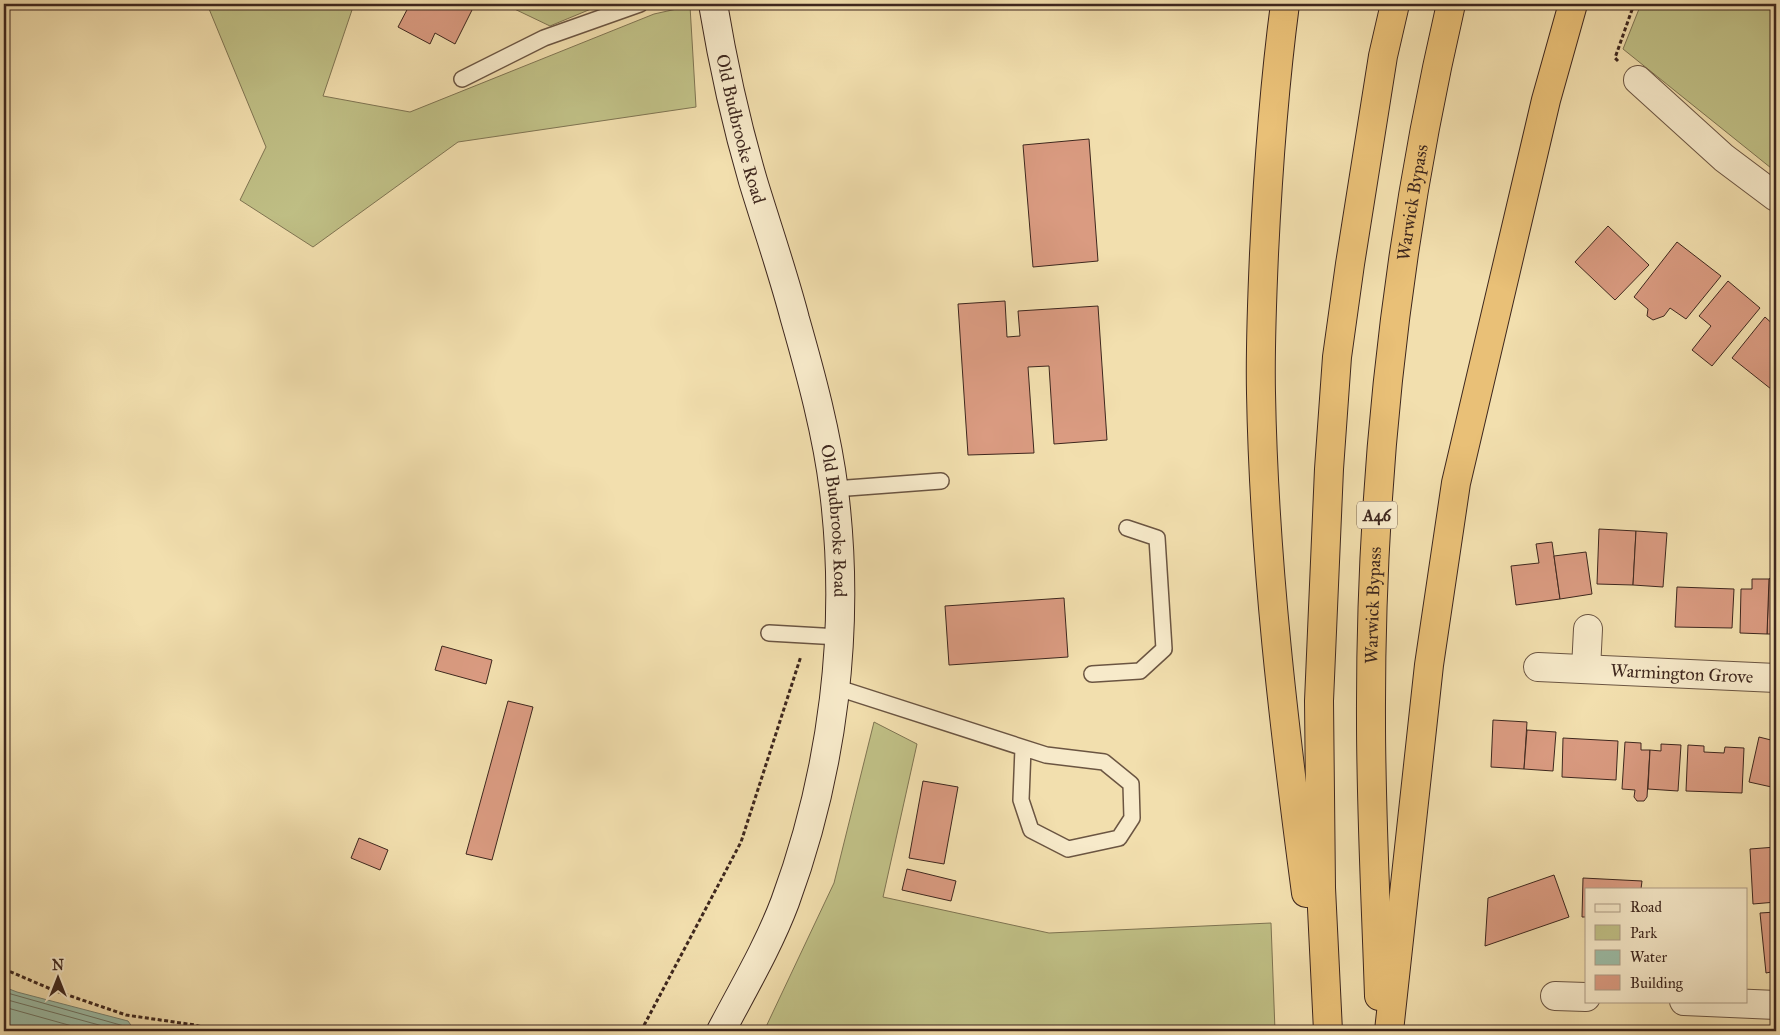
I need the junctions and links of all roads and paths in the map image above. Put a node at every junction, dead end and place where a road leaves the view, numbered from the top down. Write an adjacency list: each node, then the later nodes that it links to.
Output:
1 (640, 4): 8 (lane)
2 (713, 4): 12 (street, Old Budbrooke Road)
3 (1285, 4): 32 (highway)
4 (1395, 4): 32 (highway)
5 (1451, 4): 33 (highway, Warwick Bypass / A46)
6 (1573, 4): 34 (highway)
7 (1634, 4): 9 (path)
8 (462, 79)
9 (1638, 80): 10 (street)
10 (1776, 197)
11 (941, 481): 12 (lane)
12 (834, 489): 17 (street, Old Budbrooke Road)
13 (1127, 528): 20 (lane)
14 (1588, 629): 19 (street, Warmington Grove)
15 (768, 633): 16 (lane)
16 (808, 636): 17 (lane); 30 (path)
17 (839, 637): 22 (street, Old Budbrooke Road)
18 (1538, 667): 19 (street, Warmington Grove)
19 (1586, 669): 21 (street, Warmington Grove)
20 (1092, 674)
21 (1776, 678)
22 (836, 687): 23 (lane); 31 (street, Old Budbrooke Road)
23 (1023, 748): 23 (lane)
24 (4, 969): 29 (path)
25 (1555, 996): 26 (street)
26 (1585, 997)
27 (1707, 1002): 28 (street)
28 (1776, 1005)
29 (217, 1031)
30 (641, 1031)
31 (720, 1031)
32 (1326, 1031)
33 (1381, 1031)
34 (1389, 1031)

